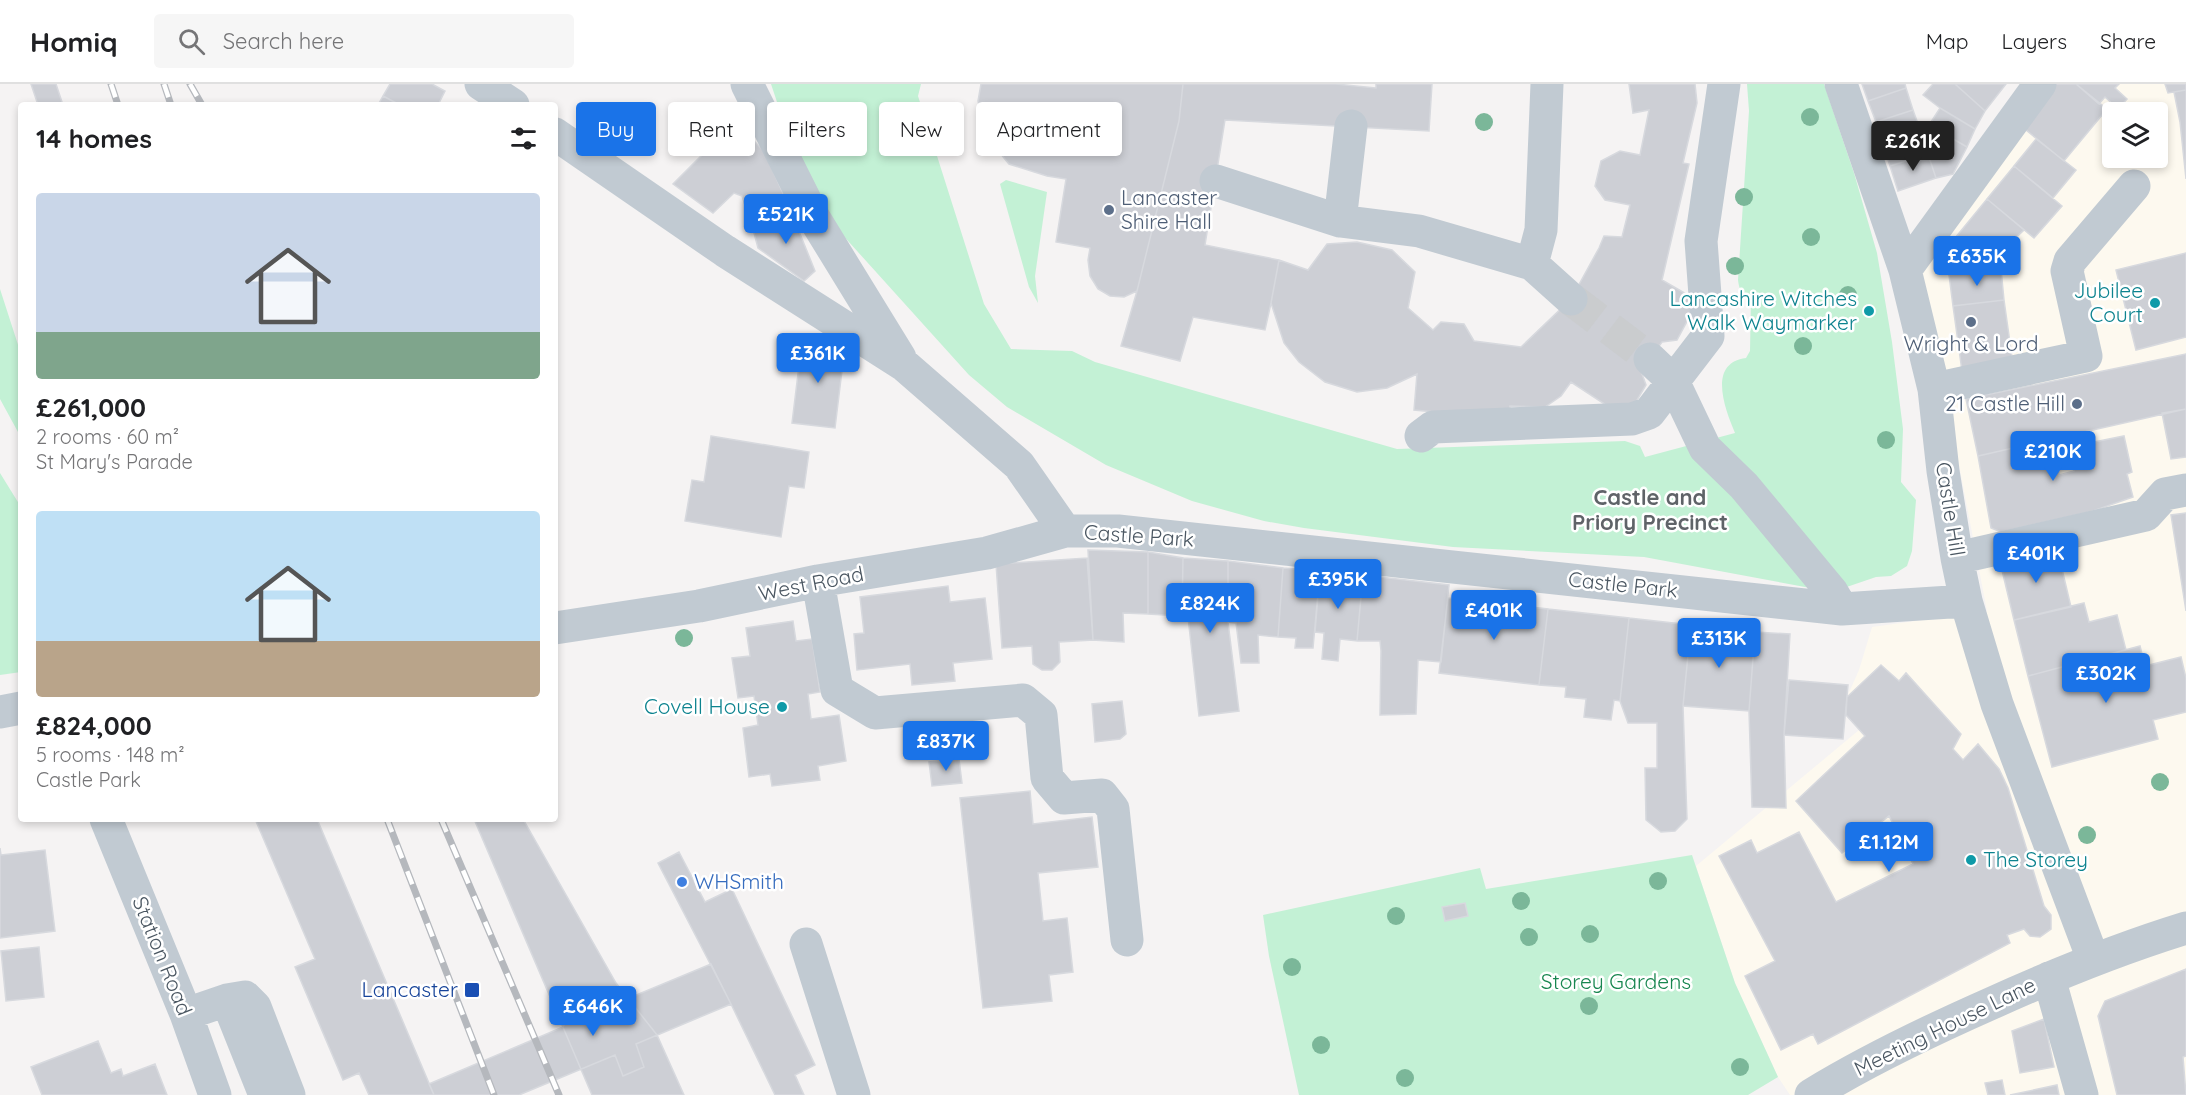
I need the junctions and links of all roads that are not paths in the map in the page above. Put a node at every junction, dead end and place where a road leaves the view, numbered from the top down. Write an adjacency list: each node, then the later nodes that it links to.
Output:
1 (747, 84): 14 (street)
2 (1546, 84): 11 (street)
3 (1724, 84): 15 (street)
4 (1842, 84): 12 (street, Castle Hill)
5 (2040, 84): 12 (street)
6 (1351, 126): 10 (street)
7 (558, 136): 14 (street)
8 (1216, 182): 10 (street)
9 (2134, 186): 16 (street)
10 (1340, 221): 11 (street)
11 (1532, 264): 13 (street)
12 (1905, 270): 16 (street, Castle Hill)
13 (1571, 299)
14 (904, 365): 19 (street)
15 (1662, 370): 17 (street); 23 (street)
16 (1934, 389): 20 (street, Castle Hill)
17 (1420, 436)
18 (2186, 490): 20 (street)
19 (1065, 531): 21 (street, West Road); 23 (street, Castle Park)
20 (1957, 558): 22 (street, Castle Hill)
21 (818, 581): 24 (street, West Road); 29 (street)
22 (1966, 601): 23 (street, Castle Park); 31 (street, Castle Hill)
23 (1842, 609)
24 (558, 628)
25 (18, 709): 26 (street)
26 (0, 712)
27 (106, 822): 34 (street, Station Road)
28 (2186, 928): 31 (street, Meeting House Lane)
29 (1126, 940)
30 (806, 944): 38 (street)
31 (2093, 959): 32 (street, Meeting House Lane)
32 (2049, 978): 39 (street, Meeting House Lane); 40 (street)
33 (227, 1000): 34 (street); 36 (street); 37 (street)
34 (186, 1014): 35 (street, Station Road)
35 (215, 1095)
36 (265, 1095)
37 (289, 1095)
38 (854, 1095)
39 (1811, 1095)
40 (2082, 1095)

